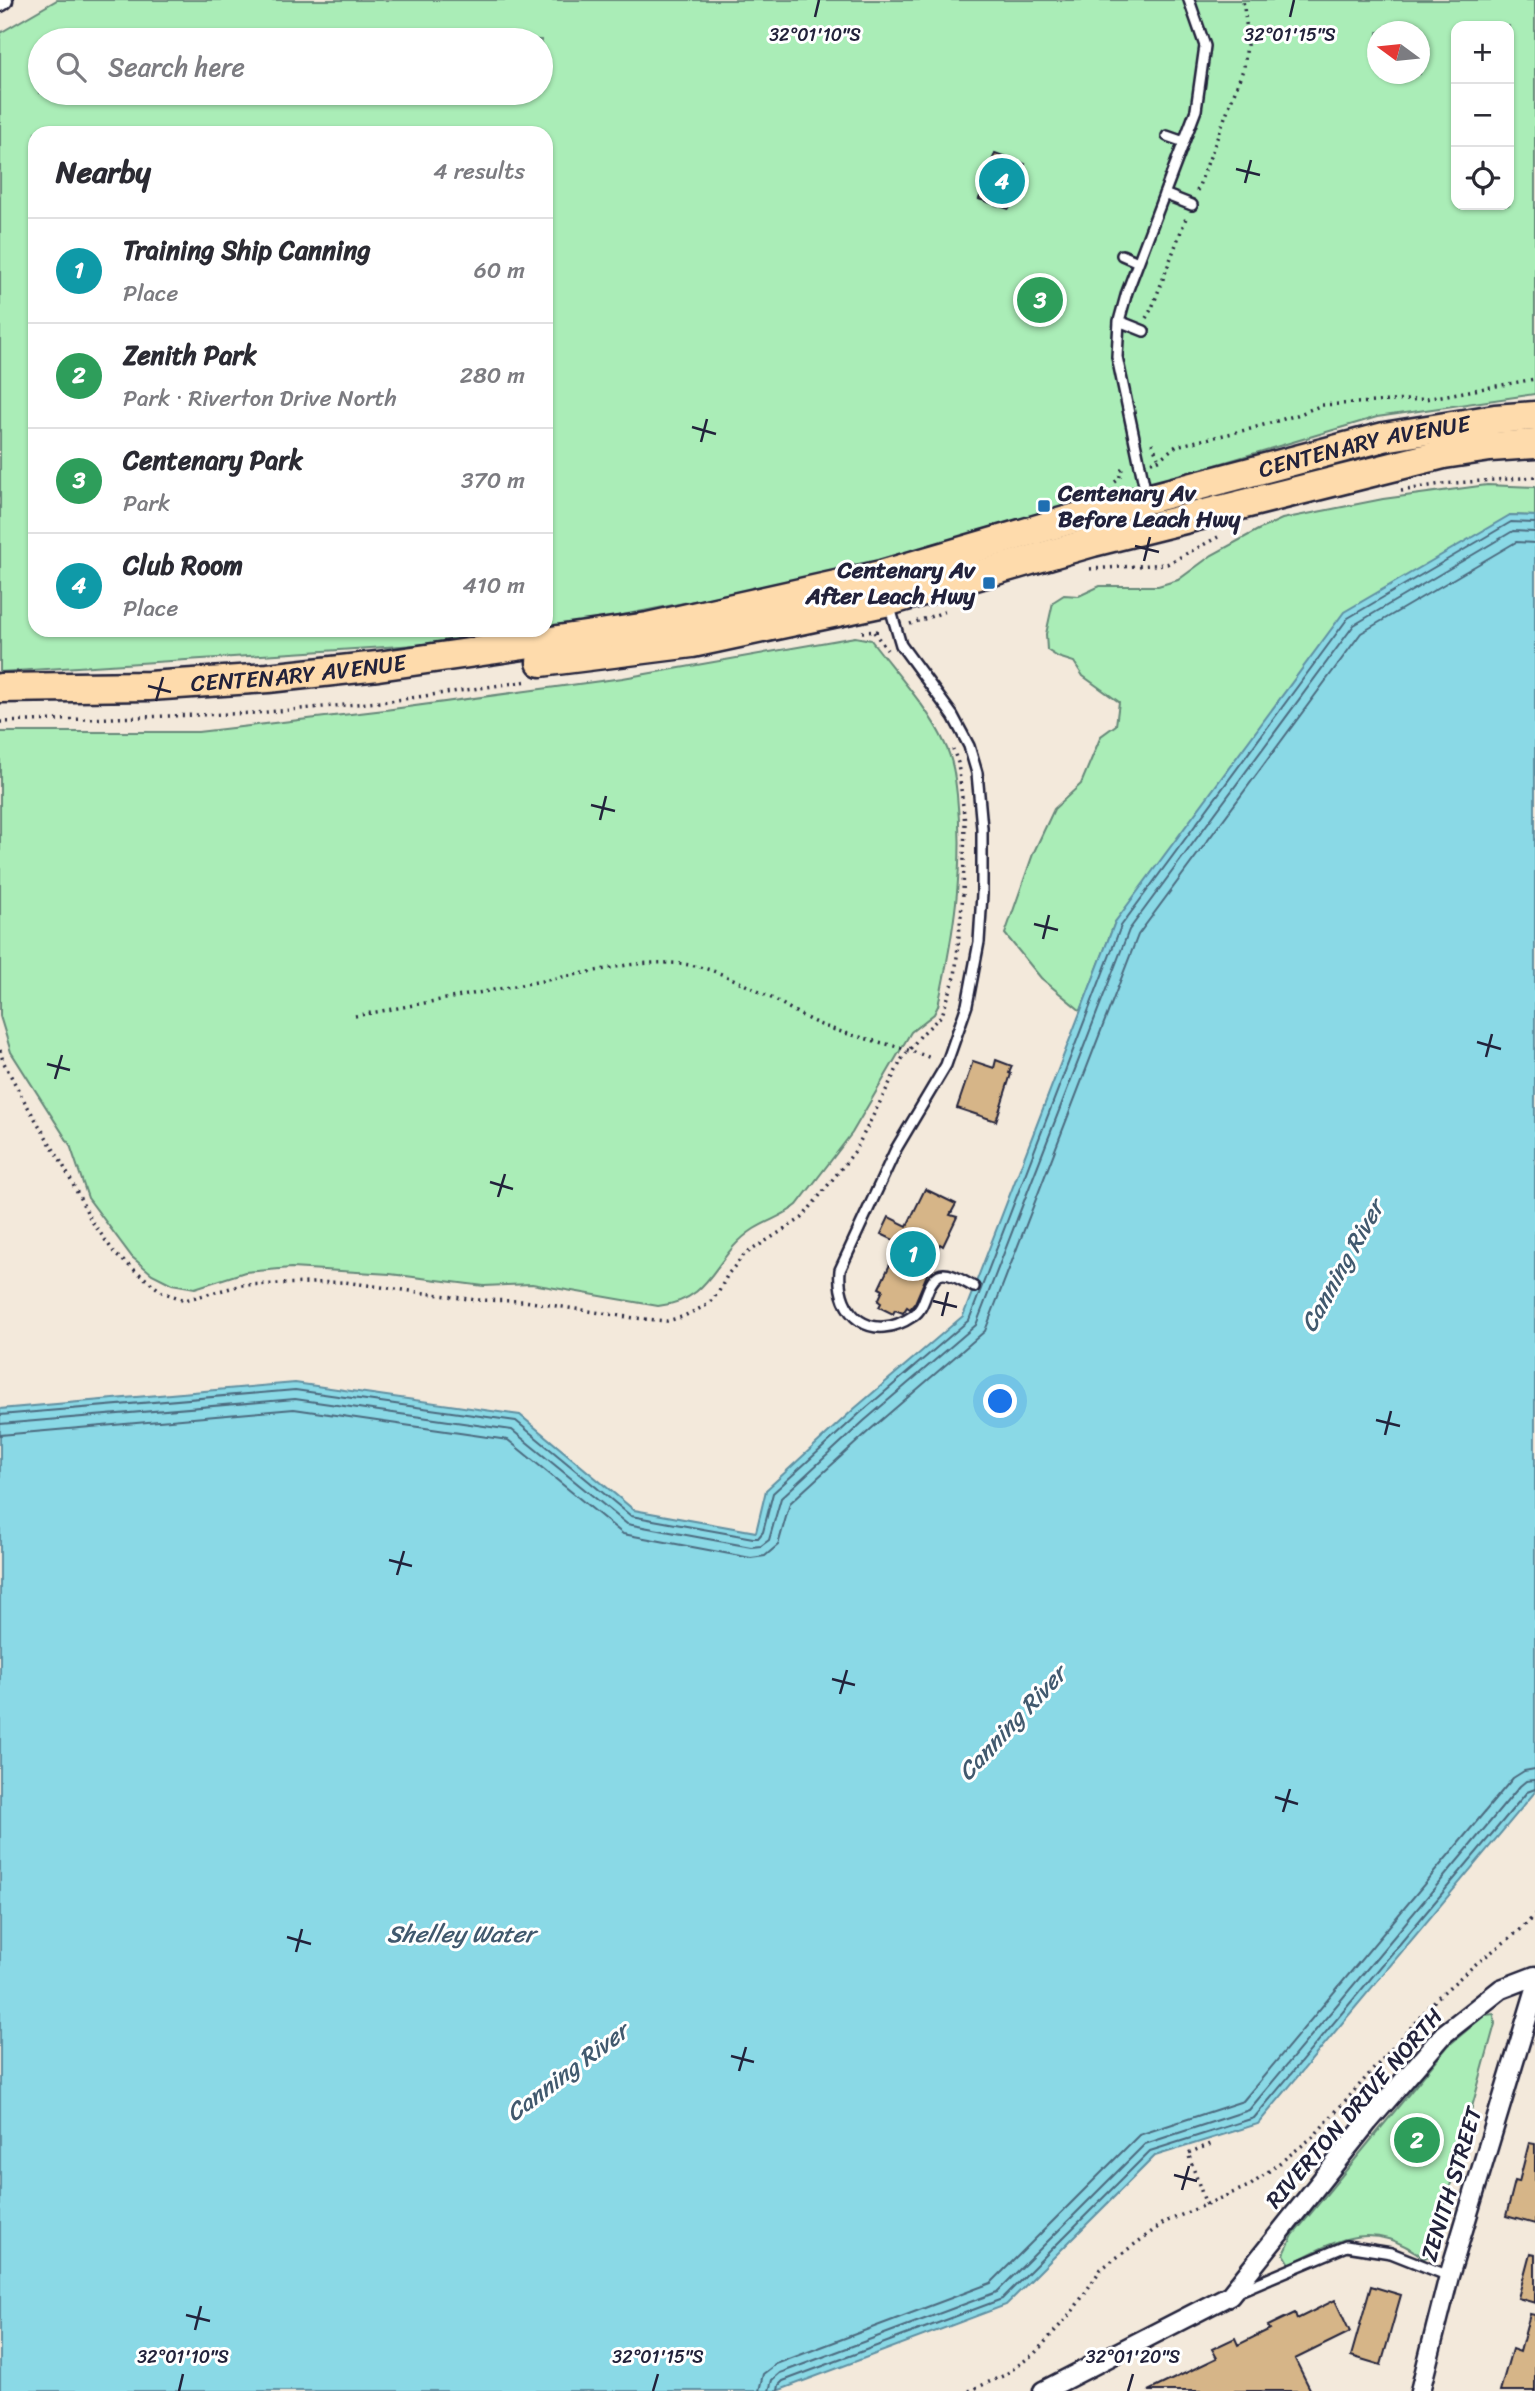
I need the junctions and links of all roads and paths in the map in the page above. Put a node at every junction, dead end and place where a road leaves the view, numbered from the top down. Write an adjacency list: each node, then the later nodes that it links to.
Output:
1 (1189, 0): 4 (lane)
2 (1243, 0): 6 (path)
3 (1167, 136): 4 (lane)
4 (1184, 142): 5 (lane)
5 (1164, 194): 6 (lane); 8 (lane)
6 (1192, 204): 10 (path)
7 (1122, 256): 8 (lane)
8 (1138, 262): 9 (lane)
9 (1119, 321): 10 (lane); 16 (lane)
10 (1142, 330)
11 (1535, 379): 16 (path)
12 (1535, 416): 18 (main road, CENTENARY AVENUE)
13 (1150, 438): 15 (path)
14 (1535, 444): 19 (main road, CENTENARY AVENUE)
15 (1158, 457)
16 (1138, 465): 17 (path); 18 (lane)
17 (1112, 484)
18 (1147, 499): 19 (main road, CENTENARY AVENUE)
19 (885, 588): 22 (main road, CENTENARY AVENUE); 23 (main road, CENTENARY AVENUE); 28 (lane)
20 (874, 632): 21 (path)
21 (886, 650)
22 (0, 688)
23 (0, 706)
24 (951, 744): 27 (path)
25 (355, 1016): 27 (path)
26 (0, 1050): 27 (path)
27 (909, 1050): 28 (path)
28 (946, 1065): 29 (lane)
29 (974, 1287)
30 (1535, 1915): 34 (path)
31 (1535, 1976): 36 (street, RIVERTON DRIVE NORTH)
32 (1535, 1992): 35 (street, ZENITH STREET)
33 (1211, 2144): 34 (path)
34 (1206, 2204): 37 (path)
35 (1448, 2276): 36 (lane, RIVERTON DRIVE NORTH); 39 (street, ZENITH STREET)
36 (1230, 2295): 38 (street, RIVERTON DRIVE NORTH)
37 (969, 2391)
38 (1043, 2391)
39 (1420, 2391)

